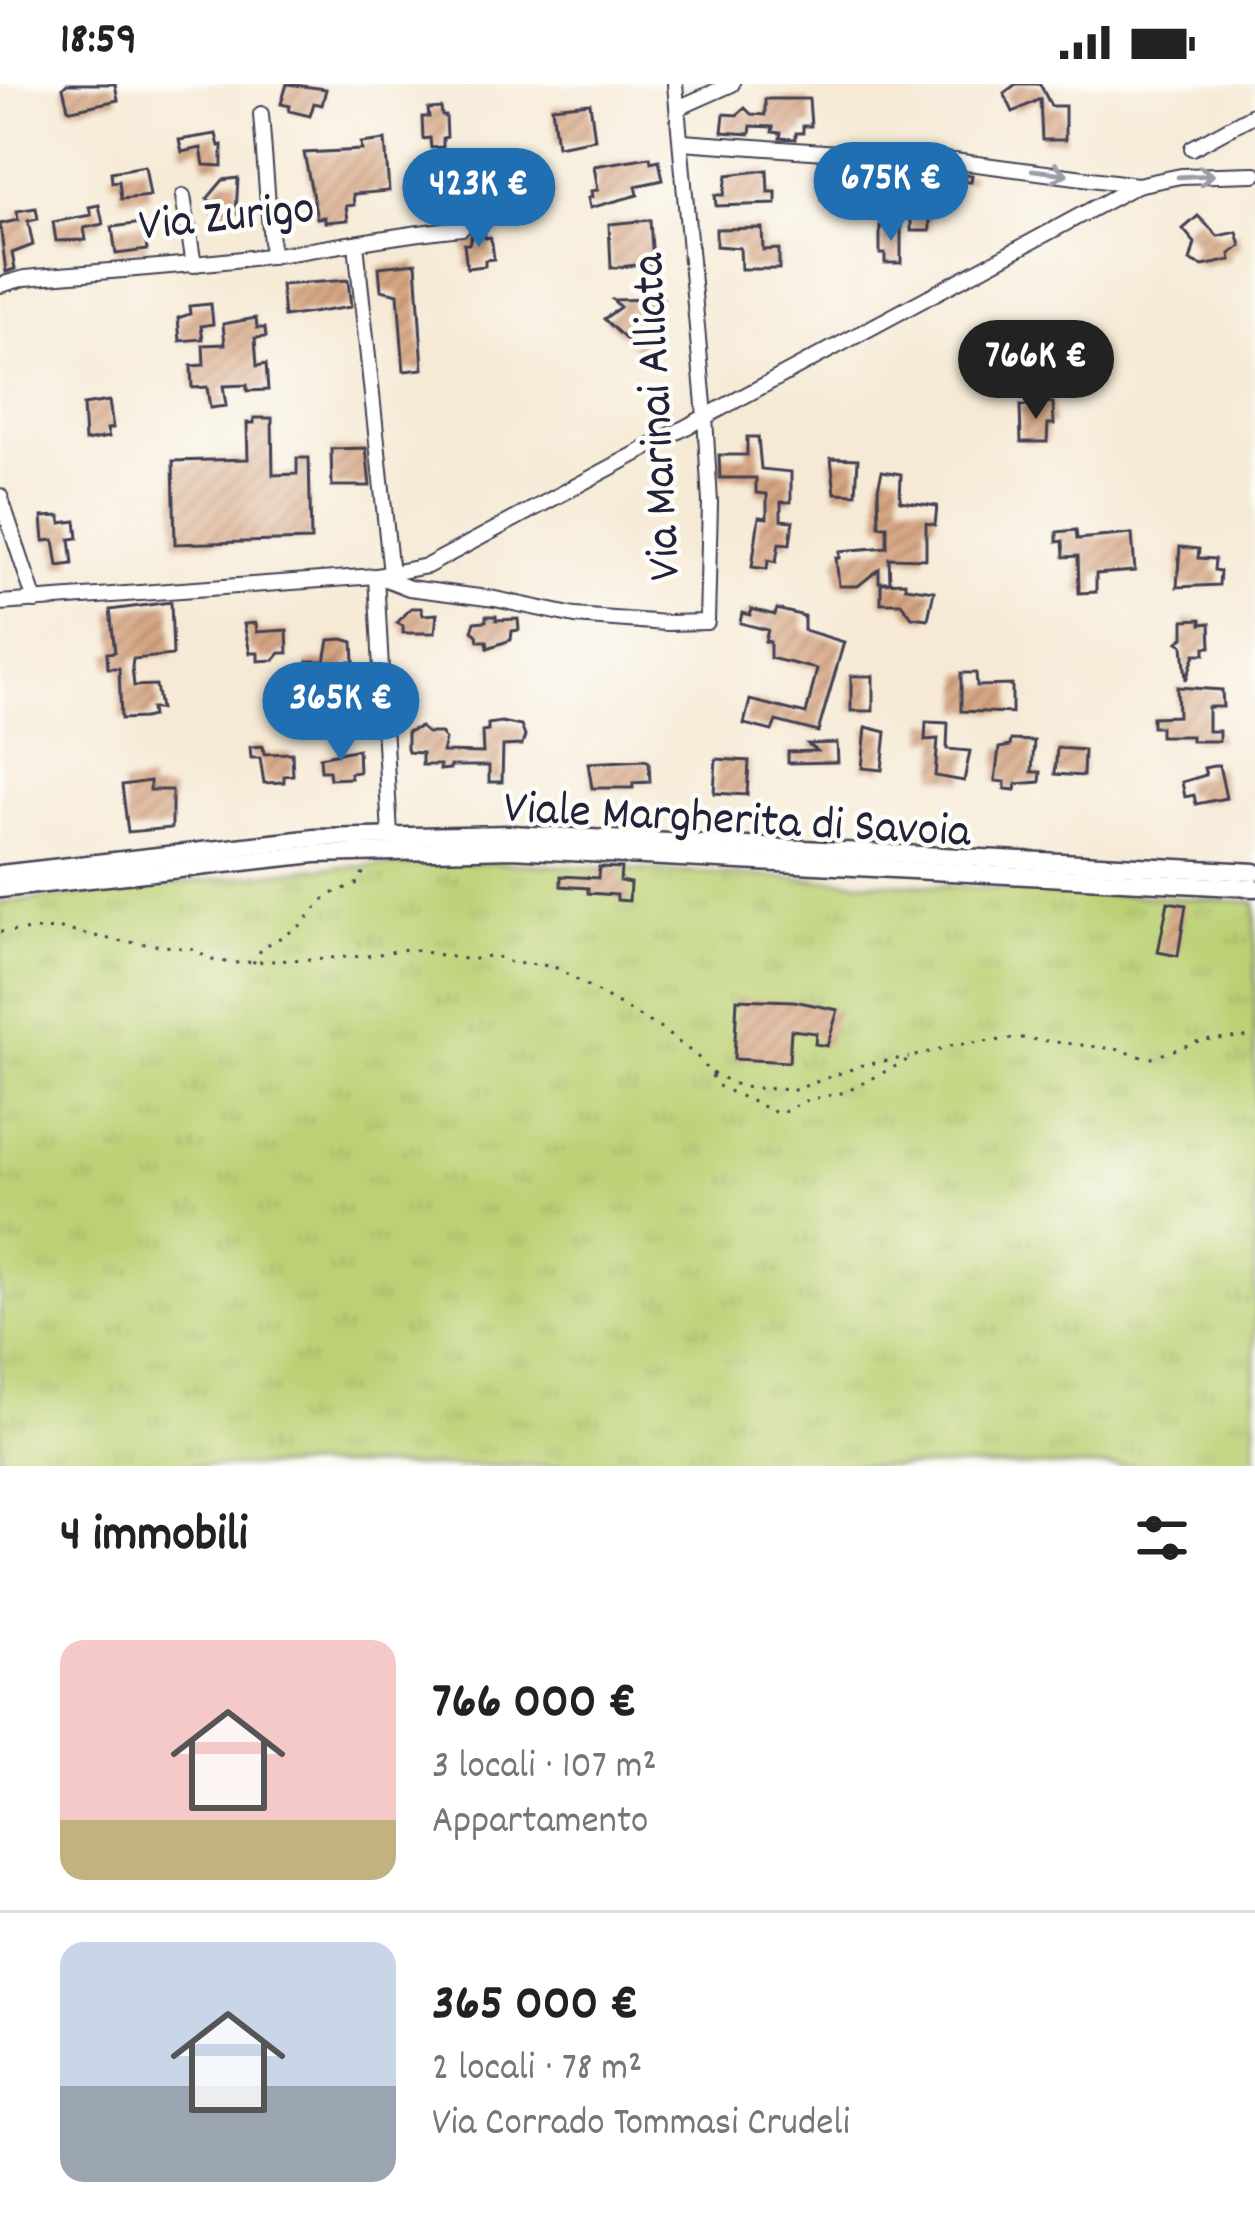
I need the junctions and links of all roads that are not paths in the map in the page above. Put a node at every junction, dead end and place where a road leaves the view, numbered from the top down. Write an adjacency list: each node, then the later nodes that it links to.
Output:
1 (675, 84): 3 (street, Via Marinai Alliata)
2 (732, 84): 3 (street)
3 (678, 108): 6 (street, Via Marinai Alliata)
4 (261, 114): 13 (street)
5 (1255, 114): 7 (street)
6 (682, 142): 9 (street, one-way to 9); 16 (street, Via Marinai Alliata)
7 (1192, 148)
8 (1255, 174): 9 (street, one-way to 8)
9 (1137, 184): 16 (street)
10 (183, 196): 14 (street)
11 (462, 228): 12 (street, Via Zurigo)
12 (356, 244): 13 (street, Via Zurigo); 18 (street)
13 (272, 256): 14 (street, Via Zurigo)
14 (194, 265): 15 (street, Via Zurigo)
15 (0, 285)
16 (705, 416): 18 (street); 18 (street, Via Marinai Alliata)
17 (0, 496): 19 (street)
18 (384, 575): 19 (street, Via Marinai Alliata); 21 (street)
19 (35, 602): 20 (street, Via Marinai Alliata)
20 (0, 603)
21 (390, 835): 22 (street, Viale Margherita di Savoia); 23 (street, Viale Margherita di Savoia)
22 (1255, 872)
23 (0, 874)
24 (1255, 888): 25 (street, Viale Margherita di Savoia)
25 (0, 889)

